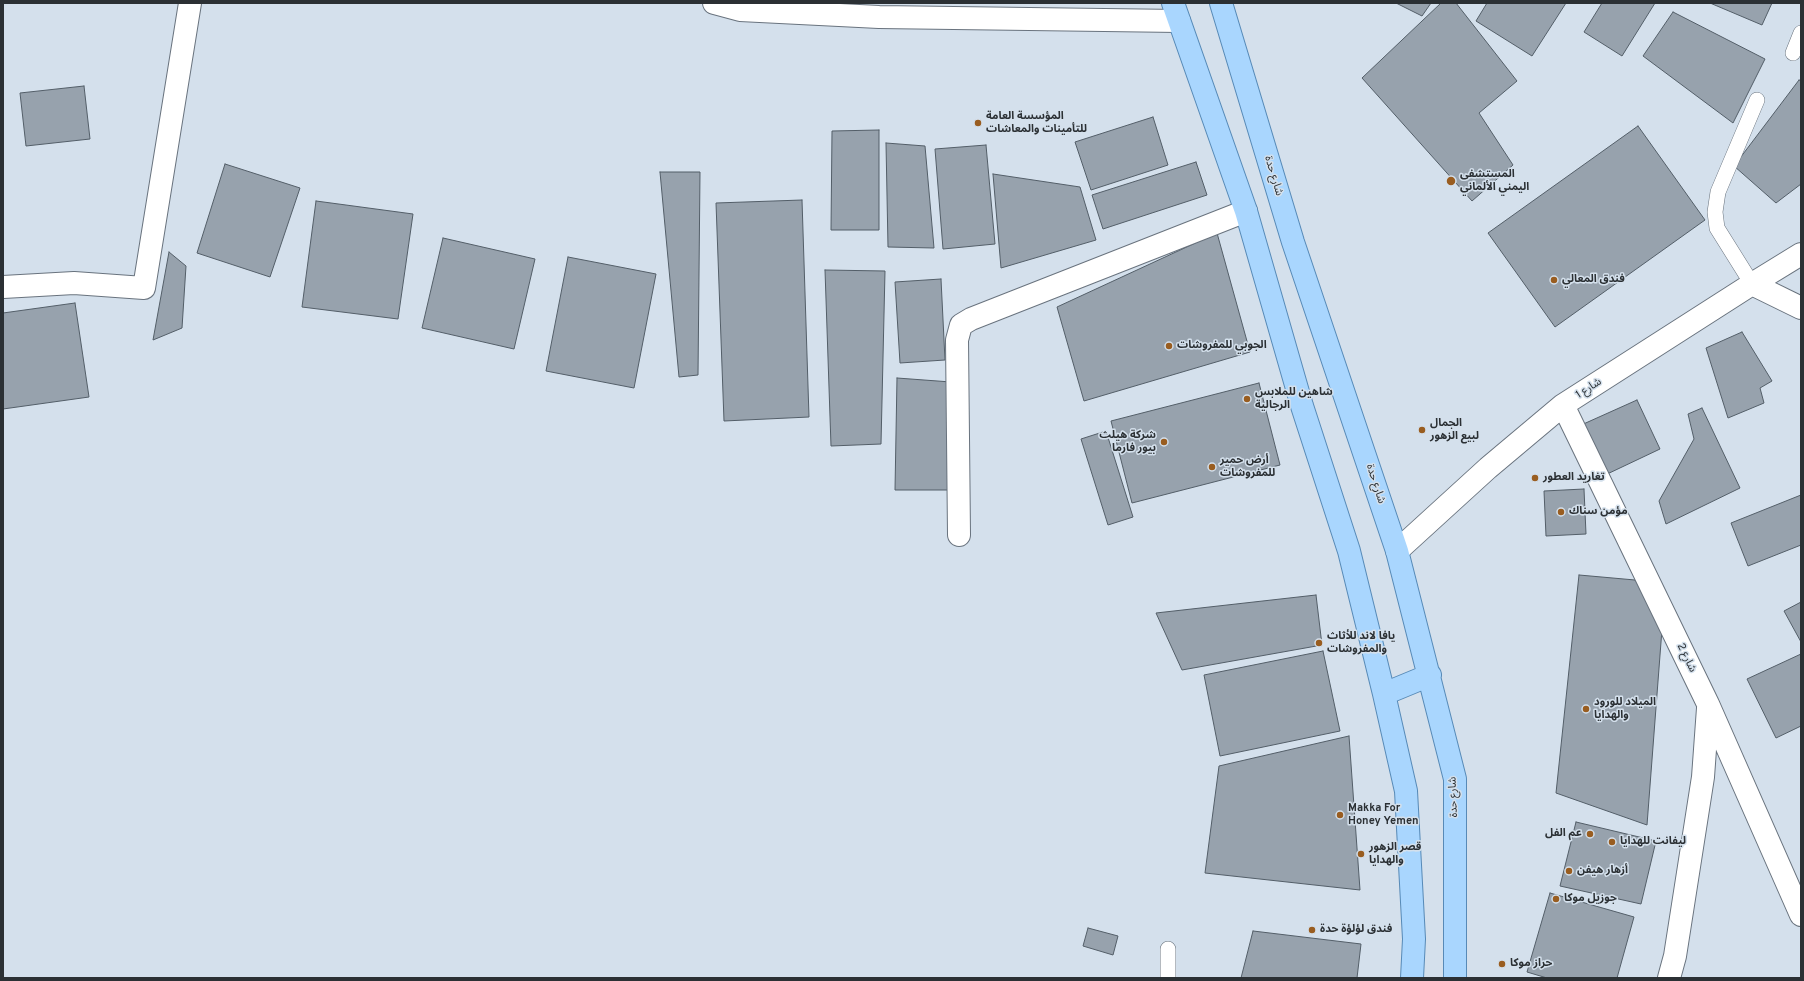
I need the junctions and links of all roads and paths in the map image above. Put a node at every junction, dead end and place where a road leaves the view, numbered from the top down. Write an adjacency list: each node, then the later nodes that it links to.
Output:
1 (190, 3): 11 (street)
2 (714, 3): 4 (street)
3 (1221, 3): 15 (main road, شارع حدة)
4 (1176, 12): 8 (main road)
5 (1801, 33): 6 (lane)
6 (1793, 53)
7 (1756, 100): 10 (lane)
8 (1246, 211): 14 (street); 17 (main road)
9 (1801, 254): 10 (street, شارع 1)
10 (1752, 284): 12 (street); 13 (street, شارع 1)
11 (3, 287)
12 (1801, 308)
13 (1563, 405): 15 (street, شارع 1); 18 (street, شارع 2)
14 (958, 535)
15 (1397, 551): 16 (main road, شارع حدة)
16 (1430, 676): 17 (main road); 23 (main road, شارع حدة)
17 (1384, 694): 22 (main road)
18 (1708, 704): 19 (street, شارع 2); 24 (street)
19 (1801, 915)
20 (1168, 949): 21 (lane)
21 (1168, 978)
22 (1412, 978)
23 (1455, 978)
24 (1669, 978)

